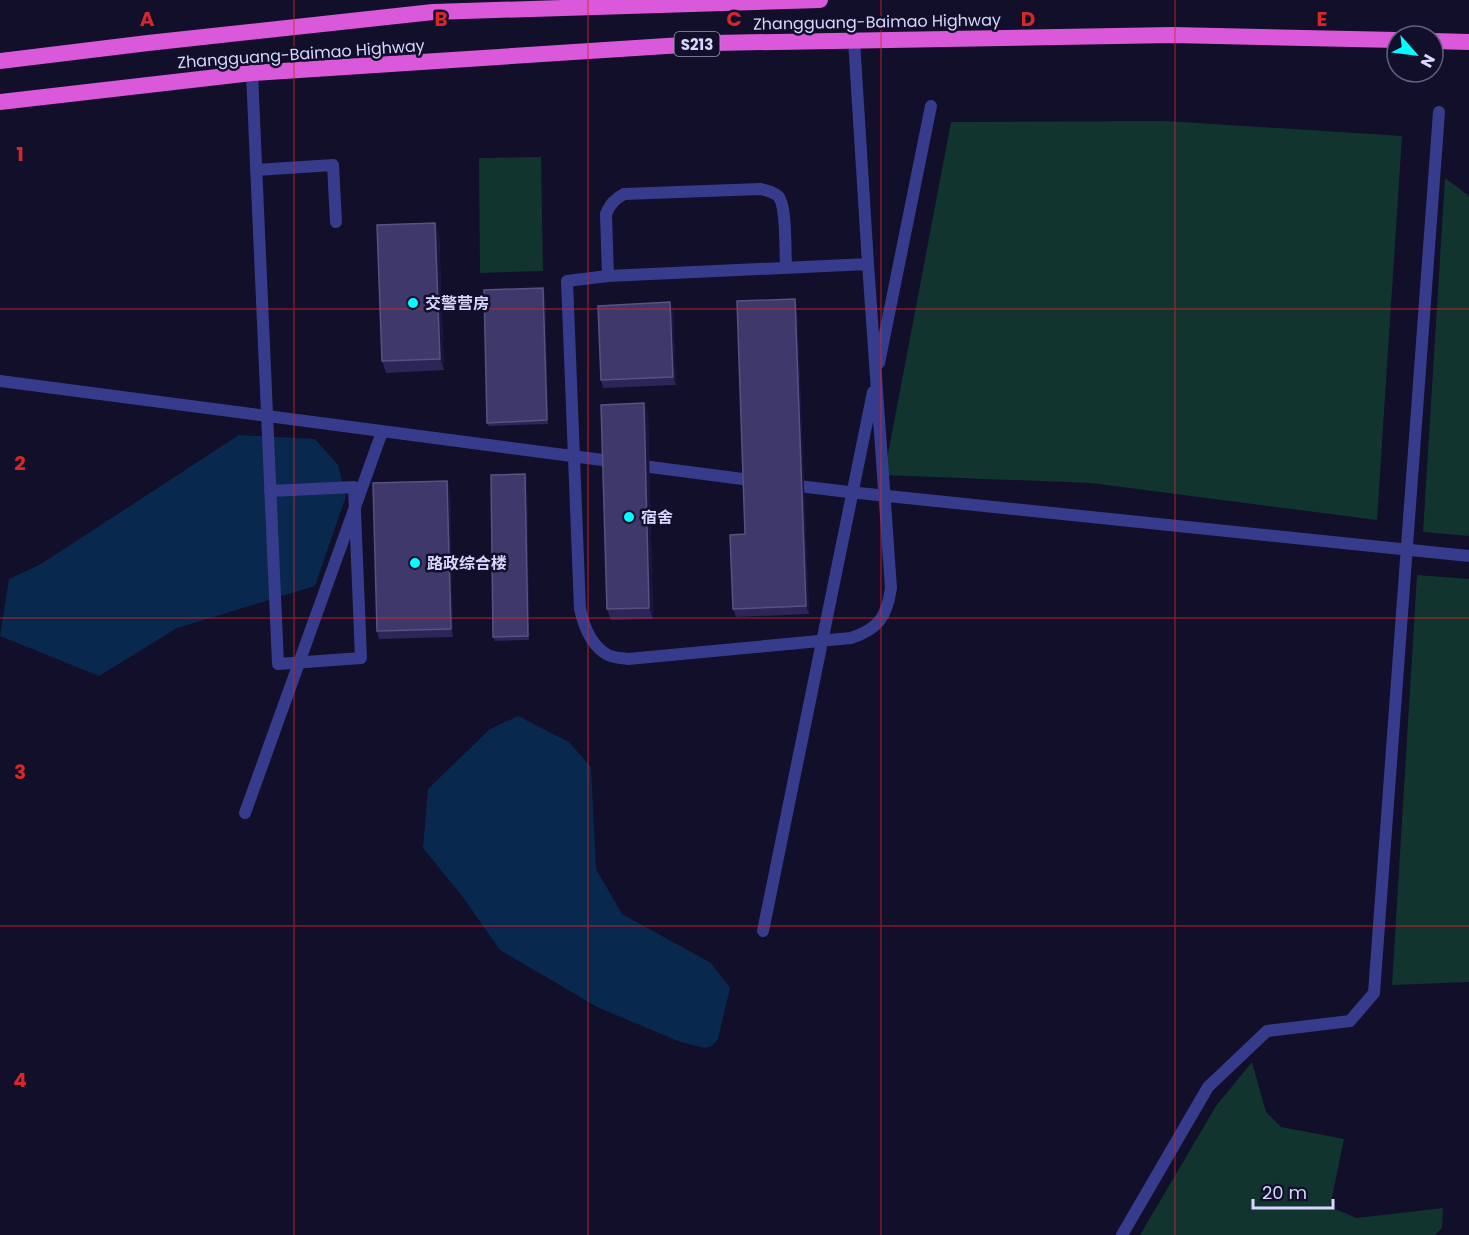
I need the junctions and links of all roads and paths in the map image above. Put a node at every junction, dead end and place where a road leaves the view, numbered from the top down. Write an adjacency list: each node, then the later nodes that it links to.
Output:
1 (820, 0): 6 (highway, Zhangguang-Baimao Highway)
2 (854, 40): 3 (highway, Zhangguang-Baimao Highway / S213); 7 (highway, Zhangguang-Baimao Highway / S213); 13 (lane)
3 (1385, 40)
4 (1445, 41): 5 (highway)
5 (1469, 42)
6 (0, 61)
7 (252, 73): 8 (highway, Zhangguang-Baimao Highway / S213); 11 (lane)
8 (0, 102)
9 (932, 106): 19 (lane)
10 (1439, 112): 20 (lane)
11 (256, 170): 12 (lane); 18 (lane)
12 (336, 222)
13 (868, 264): 14 (lane); 15 (lane)
14 (786, 268): 15 (lane); 15 (lane)
15 (608, 276)
16 (0, 381): 17 (lane)
17 (382, 432): 19 (lane); 22 (lane)
18 (270, 491): 18 (lane)
19 (852, 493): 20 (lane); 23 (lane)
20 (1406, 550): 21 (lane); 24 (lane)
21 (1469, 556)
22 (244, 813)
23 (763, 932)
24 (1122, 1235)

